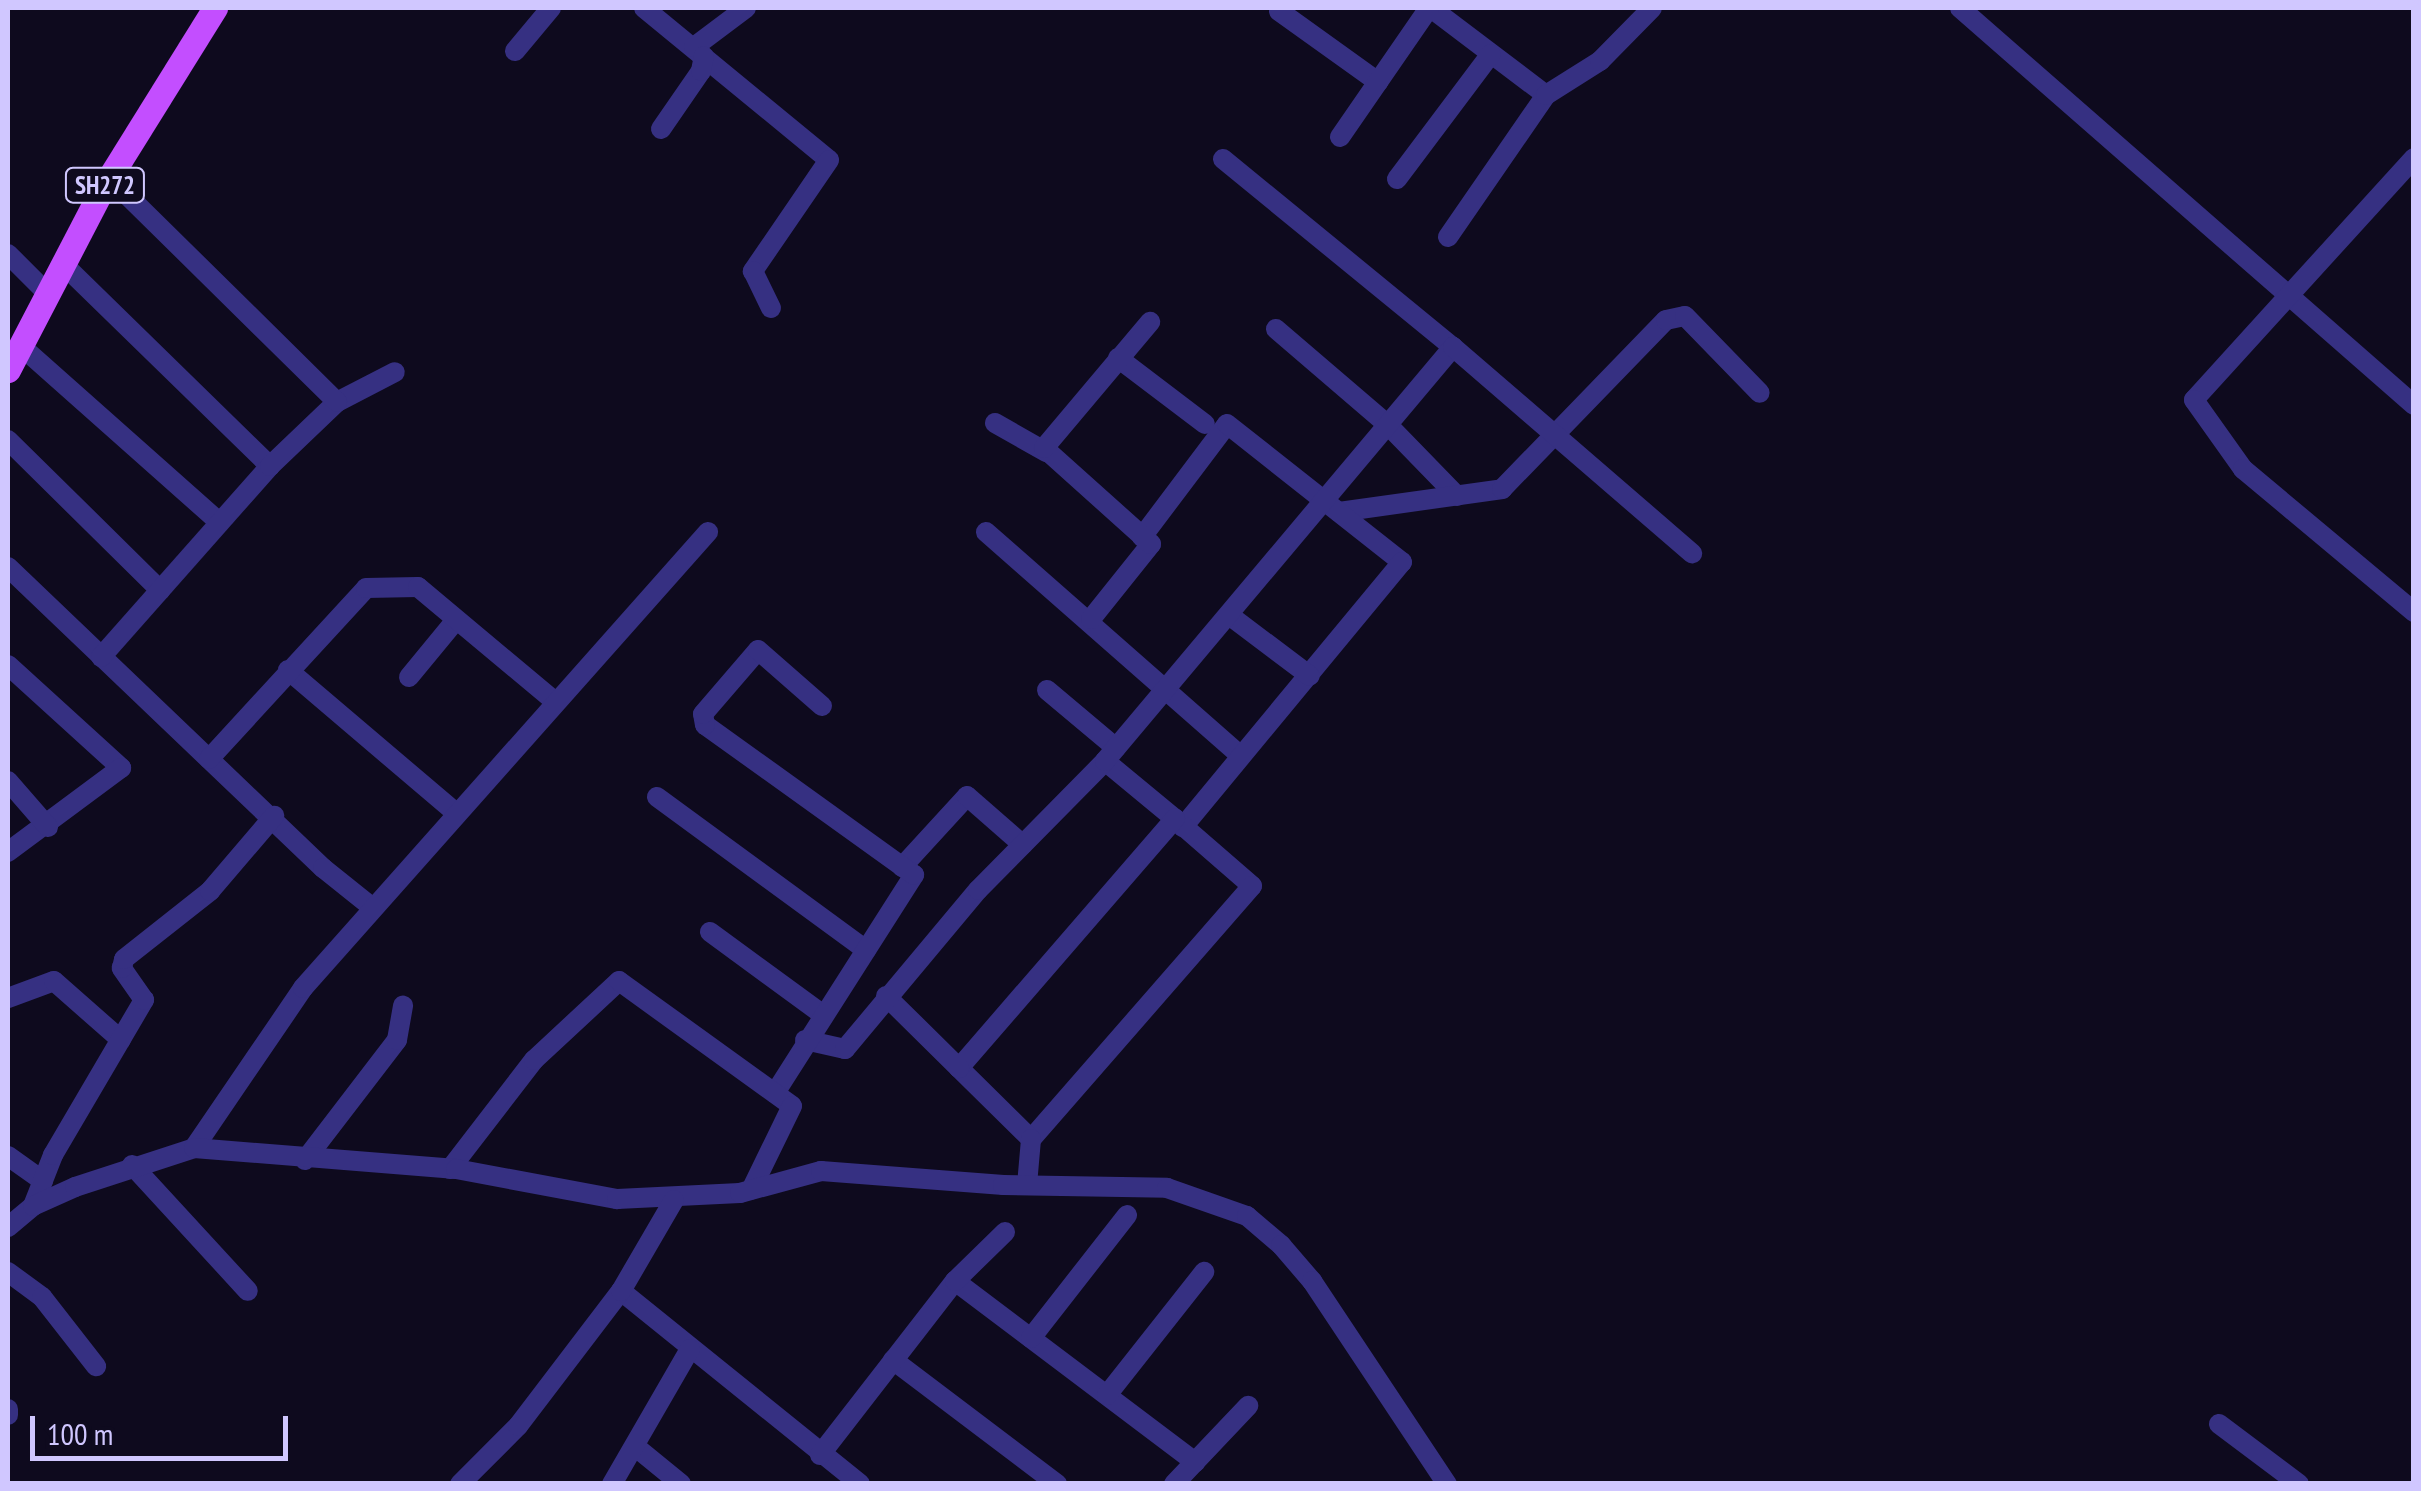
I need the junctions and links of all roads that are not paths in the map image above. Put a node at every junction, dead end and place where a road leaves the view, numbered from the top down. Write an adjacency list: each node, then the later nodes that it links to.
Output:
1 (214, 8): 18 (main road, SH272)
2 (551, 8): 9 (street)
3 (644, 8): 10 (street)
4 (746, 8): 10 (street)
5 (1430, 8): 11 (street); 12 (street)
6 (1960, 8): 24 (street)
7 (1648, 9): 13 (street)
8 (1279, 11): 12 (street)
9 (515, 51)
10 (699, 52): 14 (street); 25 (street)
11 (1491, 54): 13 (street); 19 (street)
12 (1378, 82): 15 (street)
13 (1546, 96): 20 (street)
14 (661, 129)
15 (1340, 137)
16 (1224, 160): 29 (street)
17 (2411, 168): 24 (street)
18 (110, 178): 22 (main road, SH272); 34 (street)
19 (1398, 179)
20 (1448, 237)
21 (8, 254): 23 (street)
22 (64, 264): 23 (main road, SH272); 42 (street)
23 (48, 295): 28 (main road, SH272)
24 (2289, 295): 35 (street); 52 (street)
25 (770, 308)
26 (1150, 322): 30 (street)
27 (1276, 329): 38 (street)
28 (22, 346): 31 (main road, SH272); 45 (street)
29 (1453, 346): 38 (street); 39 (street)
30 (1118, 358): 37 (street); 41 (street)
31 (8, 370)
32 (395, 372): 34 (street)
33 (1760, 393): 39 (street)
34 (337, 402): 42 (street)
35 (2414, 405)
36 (996, 422): 41 (street)
37 (1204, 424)
38 (1388, 425): 43 (street); 44 (street)
39 (1558, 438): 43 (street); 49 (street)
40 (8, 440): 51 (street)
41 (1046, 452): 48 (street)
42 (270, 466): 45 (street)
43 (1458, 496): 44 (street)
44 (1333, 506): 48 (street); 53 (street); 59 (street)
45 (219, 522): 51 (street)
46 (708, 532): 63 (street)
47 (986, 532): 54 (street)
48 (1142, 536): 54 (street)
49 (1692, 553)
50 (8, 566): 56 (street)
51 (160, 590): 56 (street)
52 (2414, 612)
53 (1229, 615): 59 (street); 61 (street)
54 (1091, 619): 61 (street)
55 (456, 620): 58 (street); 60 (street); 63 (street)
56 (101, 657): 67 (street)
57 (8, 664): 73 (street)
58 (288, 670): 67 (street); 70 (street)
59 (1310, 676): 66 (street)
60 (409, 677)
61 (1168, 686): 65 (street); 66 (street)
62 (1047, 690): 65 (street)
63 (553, 700): 70 (street)
64 (822, 706): 76 (street)
65 (1110, 754): 72 (street); 74 (street)
66 (1239, 754): 72 (street)
67 (210, 759): 71 (street)
68 (8, 781): 73 (street)
69 (657, 798): 79 (street)
70 (456, 812): 77 (street)
71 (274, 816): 77 (street); 84 (street)
72 (1179, 823): 86 (street); 88 (street)
73 (48, 827): 75 (street)
74 (1023, 845): 76 (street); 80 (street)
75 (8, 852)
76 (902, 867): 79 (street)
77 (373, 908): 89 (street)
78 (710, 932): 83 (street)
79 (866, 950): 83 (street)
80 (886, 996): 85 (street); 86 (street)
81 (8, 998): 84 (street)
82 (403, 1006): 91 (street)
83 (822, 1014): 85 (street)
84 (121, 1040): 94 (street)
85 (805, 1040): 87 (street)
86 (959, 1068): 88 (street)
87 (775, 1093): 93 (street); 96 (street)
88 (1031, 1139): 95 (street)
89 (194, 1148): 91 (street); 92 (street)
90 (8, 1156): 94 (street)
91 (305, 1160): 93 (street)
92 (132, 1165): 98 (street); 105 (street)
93 (450, 1168): 97 (street)
94 (43, 1182): 98 (street)
95 (1027, 1185): 96 (street); 123 (street)
96 (750, 1190): 97 (street)
97 (674, 1200): 106 (street)
98 (32, 1206): 100 (street)
99 (1127, 1216): 107 (street)
100 (8, 1227)
101 (1005, 1232): 104 (street)
102 (8, 1272): 110 (street)
103 (1204, 1272): 111 (street)
104 (954, 1281): 107 (street); 109 (street)
105 (248, 1291)
106 (621, 1291): 108 (street); 117 (street)
107 (1031, 1338): 111 (street)
108 (690, 1349): 114 (street); 115 (street)
109 (893, 1360): 115 (street); 121 (street)
110 (96, 1366)
111 (1107, 1395): 116 (street)
112 (1248, 1406): 116 (street)
113 (2219, 1424): 124 (street)
114 (637, 1448): 118 (street); 119 (street)
115 (820, 1455): 120 (street)
116 (1195, 1462): 122 (street)
117 (460, 1484)
118 (612, 1484)
119 (681, 1484)
120 (860, 1484)
121 (1057, 1484)
122 (1174, 1484)
123 (1448, 1484)
124 (2300, 1484)

